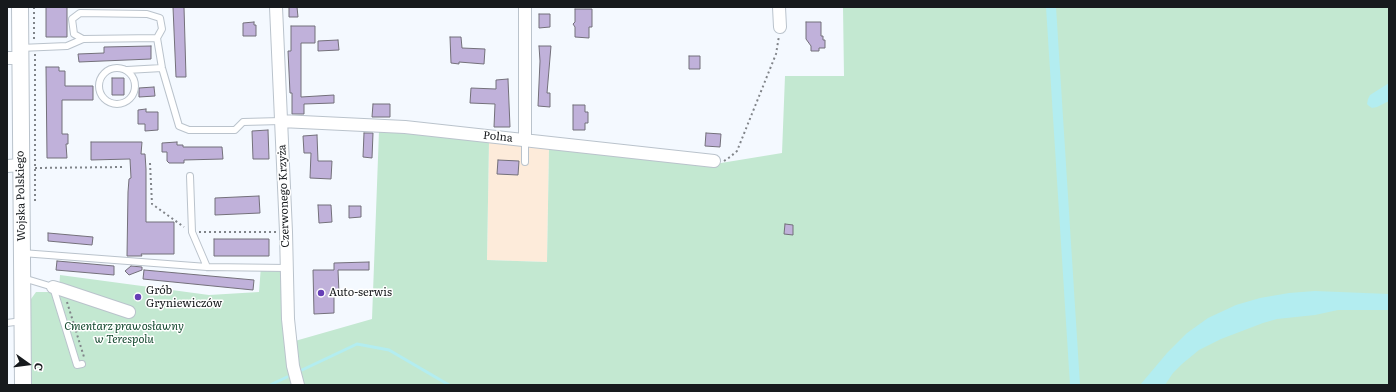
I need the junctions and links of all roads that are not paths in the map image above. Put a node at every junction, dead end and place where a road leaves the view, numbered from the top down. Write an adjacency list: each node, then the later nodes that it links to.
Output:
1 (20, 7): 8 (street, Wojska Polskiego)
2 (276, 7): 11 (street, Czerwonego Krzyża)
3 (525, 7): 12 (street)
4 (779, 7): 5 (street)
5 (780, 27)
6 (158, 38): 7 (lane); 7 (lane); 9 (lane)
7 (83, 39): 8 (lane)
8 (16, 55): 15 (street, Wojska Polskiego)
9 (162, 68): 10 (lane); 11 (lane)
10 (127, 70): 10 (lane)
11 (281, 121): 12 (street, Polna); 19 (street, Czerwonego Krzyża)
12 (526, 140): 13 (lane); 14 (street, Polna)
13 (525, 162)
14 (714, 162)
15 (21, 166): 17 (street, Wojska Polskiego)
16 (190, 176): 18 (lane)
17 (22, 253): 18 (lane); 20 (street, Wojska Polskiego)
18 (207, 267): 19 (lane)
19 (287, 268): 26 (street, Czerwonego Krzyża)
20 (23, 278): 21 (lane); 23 (street, Wojska Polskiego)
21 (58, 288): 22 (street); 24 (lane)
22 (129, 312)
23 (14, 322): 25 (street, Wojska Polskiego)
24 (82, 364)
25 (22, 385)
26 (298, 385)

